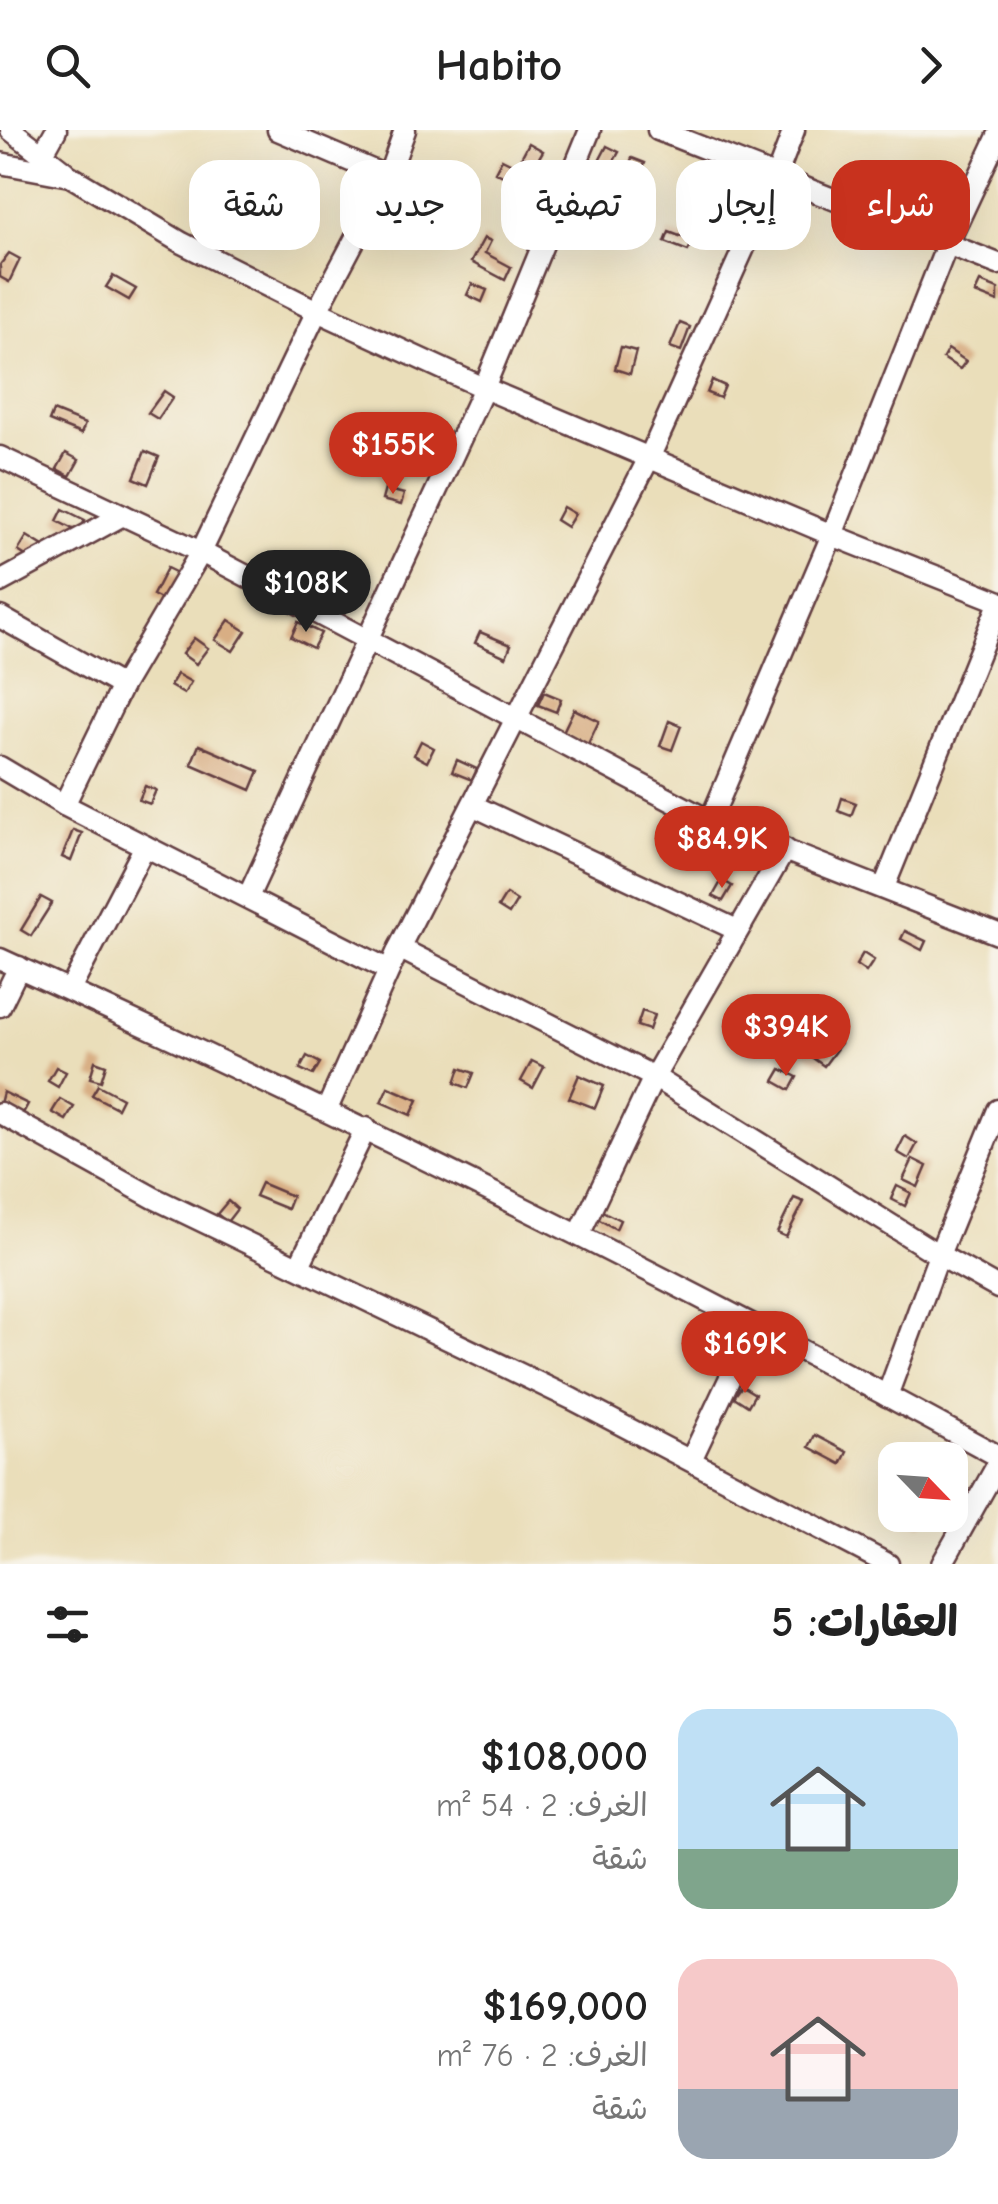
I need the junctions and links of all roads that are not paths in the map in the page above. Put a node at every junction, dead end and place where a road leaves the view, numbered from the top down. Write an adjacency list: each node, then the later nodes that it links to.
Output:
1 (11, 130): 9 (street)
2 (56, 130): 9 (street)
3 (278, 130): 10 (street)
4 (405, 130): 11 (street)
5 (590, 130): 23 (street)
6 (658, 130): 12 (street)
7 (794, 130): 13 (street)
8 (998, 136): 16 (street)
9 (42, 155): 15 (street)
10 (348, 160)
11 (394, 160)
12 (733, 160)
13 (783, 160)
14 (0, 163): 15 (street)
15 (70, 176): 22 (street)
16 (970, 196)
17 (349, 250): 22 (street)
18 (743, 250): 24 (street)
19 (945, 250): 27 (street)
20 (960, 250): 21 (street)
21 (998, 264)
22 (317, 311): 23 (street); 28 (street)
23 (484, 388): 24 (street); 32 (street)
24 (650, 456): 27 (street); 34 (street)
25 (0, 457): 26 (street)
26 (123, 515): 28 (street); 29 (street)
27 (832, 535): 30 (street); 38 (street)
28 (201, 552): 32 (street); 33 (street)
29 (0, 582)
30 (998, 603): 41 (street)
31 (0, 617): 33 (street)
32 (368, 642): 34 (street); 42 (street)
33 (122, 686): 36 (street)
34 (517, 721): 37 (street); 38 (street)
35 (0, 767): 36 (street)
36 (64, 805): 39 (street)
37 (474, 806): 43 (street); 45 (street)
38 (710, 821): 40 (street)
39 (145, 846): 42 (street); 48 (street)
40 (784, 849): 41 (street); 43 (street)
41 (884, 887): 44 (street)
42 (248, 897): 47 (street)
43 (738, 930): 50 (street)
44 (998, 934)
45 (400, 948): 47 (street); 50 (street)
46 (9, 963): 48 (street); 49 (street)
47 (388, 970): 51 (street)
48 (70, 990): 51 (street)
49 (0, 1006)
50 (654, 1077): 55 (street); 56 (street)
51 (326, 1108): 54 (street)
52 (998, 1110): 56 (street)
53 (0, 1113): 57 (street)
54 (366, 1128): 55 (street); 57 (street)
55 (579, 1235): 59 (street)
56 (939, 1255): 58 (street); 60 (street)
57 (299, 1266): 62 (street)
58 (998, 1288)
59 (754, 1326): 60 (street); 62 (street)
60 (888, 1396): 61 (street)
61 (998, 1456)
62 (691, 1460): 64 (street)
63 (998, 1464): 65 (street)
64 (888, 1564)
65 (942, 1564)

